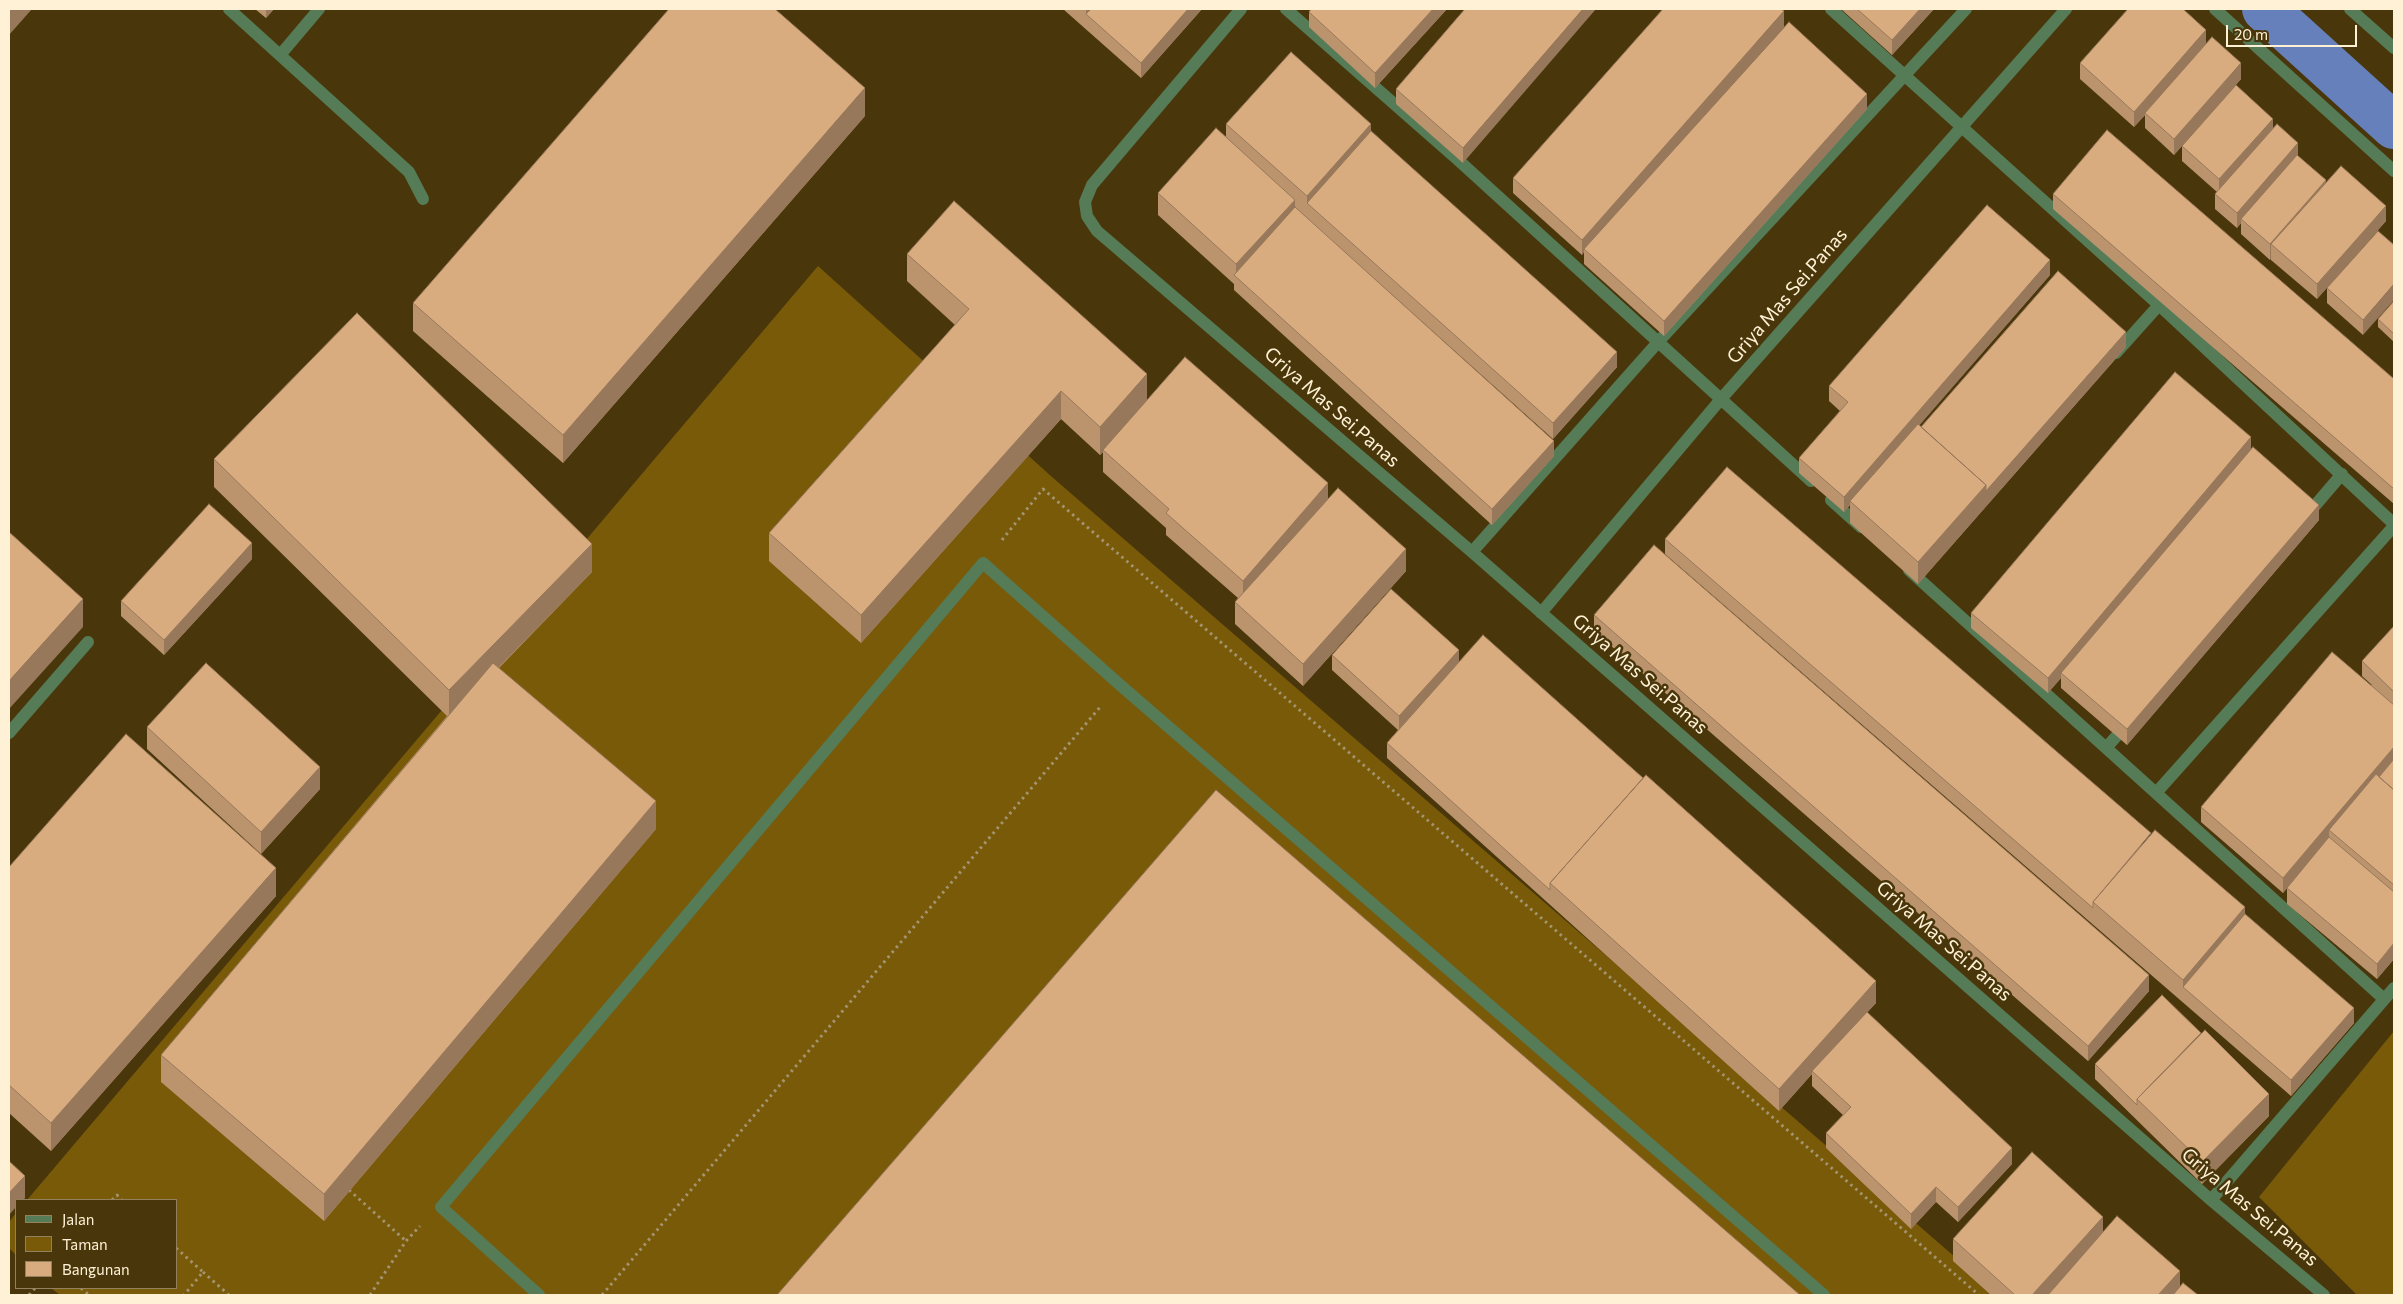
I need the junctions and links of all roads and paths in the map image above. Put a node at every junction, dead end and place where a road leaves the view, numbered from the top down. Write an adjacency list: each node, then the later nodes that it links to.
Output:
1 (229, 9): 11 (street)
2 (319, 9): 11 (street)
3 (1240, 9): 24 (street, Griya Mas Sei.Panas)
4 (1286, 9): 17 (street)
5 (1831, 9): 12 (street)
6 (1966, 9): 12 (street)
7 (2066, 9): 13 (street, Griya Mas Sei.Panas)
8 (2215, 9): 14 (street)
9 (2350, 9): 10 (street)
10 (2394, 48)
11 (281, 54): 15 (street)
12 (1905, 74): 13 (street); 17 (street)
13 (1961, 126): 16 (street); 19 (street, Griya Mas Sei.Panas)
14 (2394, 170)
15 (423, 199)
16 (2159, 305): 18 (street); 20 (street)
17 (1659, 341): 19 (street); 24 (street)
18 (2106, 364)
19 (1721, 399): 23 (street); 27 (street, Griya Mas Sei.Panas)
20 (2342, 474): 21 (street); 22 (street)
21 (2394, 525): 33 (street)
22 (2298, 526)
23 (1872, 537)
24 (1472, 552): 27 (street, Griya Mas Sei.Panas)
25 (1901, 563): 32 (street)
26 (983, 564): 29 (street); 38 (street); 48 (path)
27 (1542, 613): 37 (street, Griya Mas Sei.Panas)
28 (88, 642): 31 (street)
29 (1119, 684): 46 (path); 47 (street)
30 (2138, 711): 32 (street)
31 (9, 733)
32 (2106, 748): 33 (street)
33 (2156, 793): 35 (street)
34 (2394, 988): 35 (street)
35 (2384, 999): 37 (street)
36 (342, 1184): 39 (path)
37 (2211, 1200): 49 (street, Griya Mas Sei.Panas)
38 (441, 1208): 39 (path); 45 (street)
39 (406, 1241): 44 (path)
40 (178, 1250): 41 (path)
41 (203, 1272): 42 (path); 43 (path)
42 (184, 1295)
43 (229, 1295)
44 (370, 1295)
45 (540, 1295)
46 (602, 1295)
47 (1824, 1295)
48 (1979, 1295)
49 (2324, 1295)

